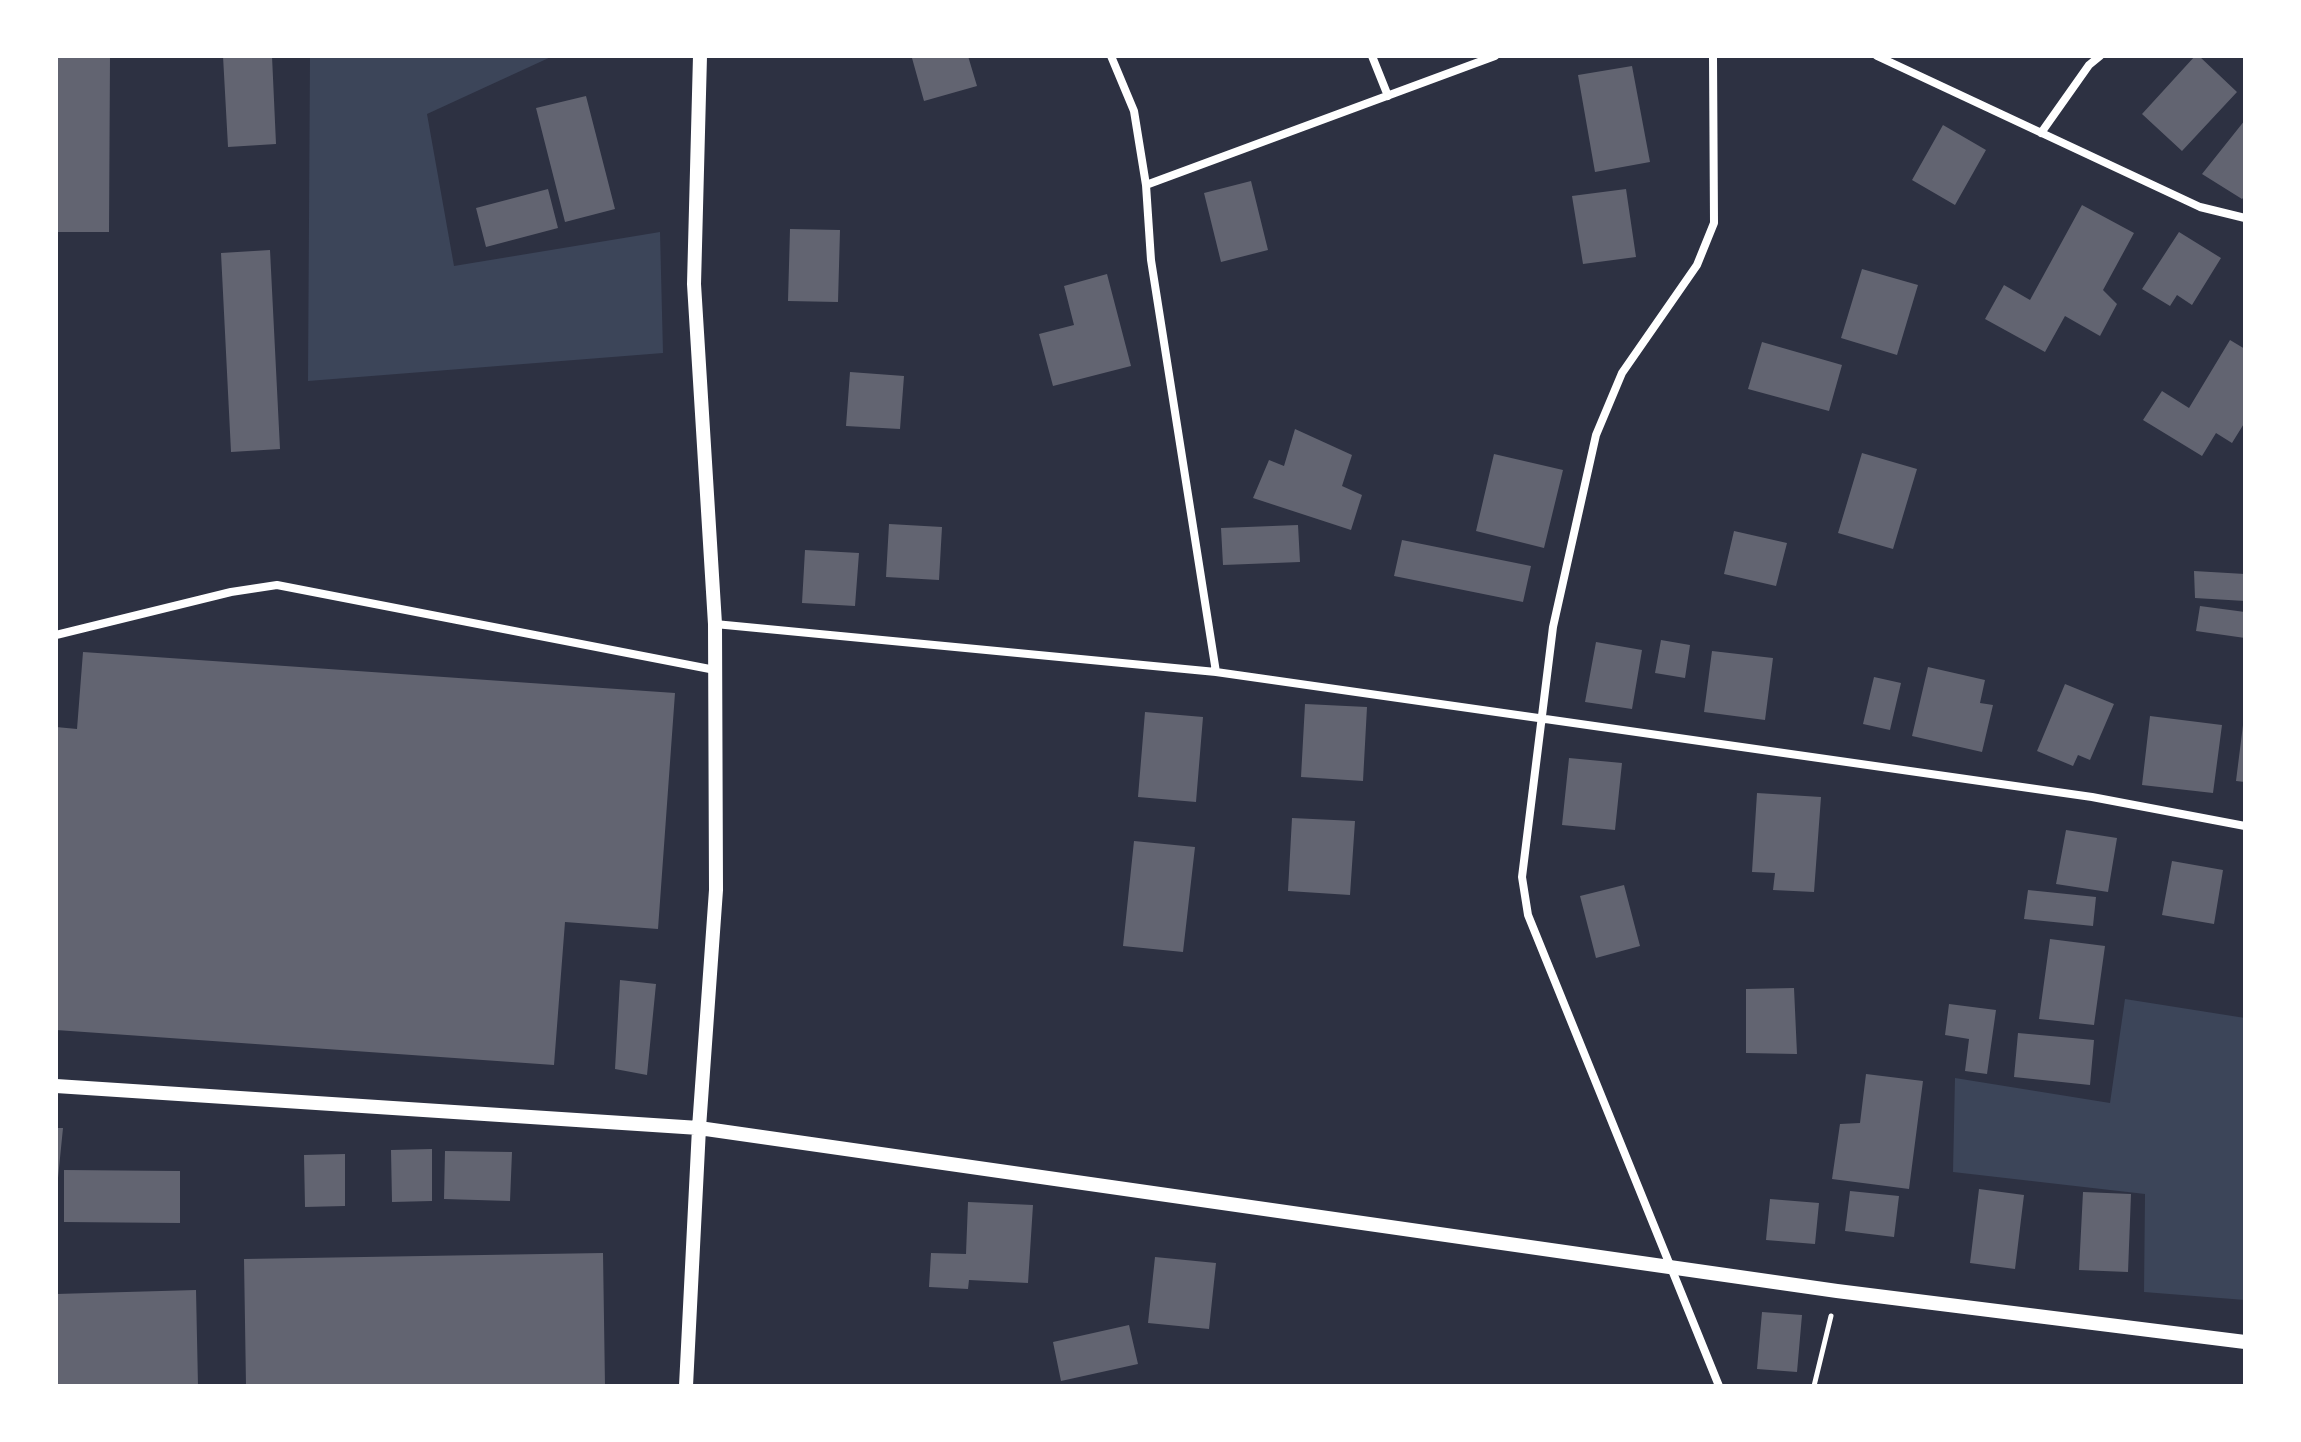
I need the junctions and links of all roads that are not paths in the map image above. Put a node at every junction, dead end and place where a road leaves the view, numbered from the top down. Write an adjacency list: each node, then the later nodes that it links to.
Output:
1 (700, 56): 12 (street)
2 (1111, 56): 10 (street)
3 (1372, 56): 8 (street)
4 (1495, 56): 8 (street)
5 (1713, 56): 16 (street)
6 (1877, 56): 9 (street)
7 (2100, 56): 9 (street)
8 (1388, 96): 10 (street)
9 (2041, 133): 11 (street)
10 (1146, 185): 15 (street)
11 (2245, 218)
12 (715, 624): 14 (street); 15 (street)
13 (56, 635): 14 (street)
14 (715, 670): 19 (street)
15 (1216, 672): 16 (street)
16 (1540, 719): 17 (street); 20 (street)
17 (2245, 826)
18 (56, 1086): 19 (street)
19 (699, 1128): 20 (street); 22 (street)
20 (1671, 1266): 21 (street); 23 (street)
21 (2245, 1342)
22 (686, 1386)
23 (1719, 1386)

